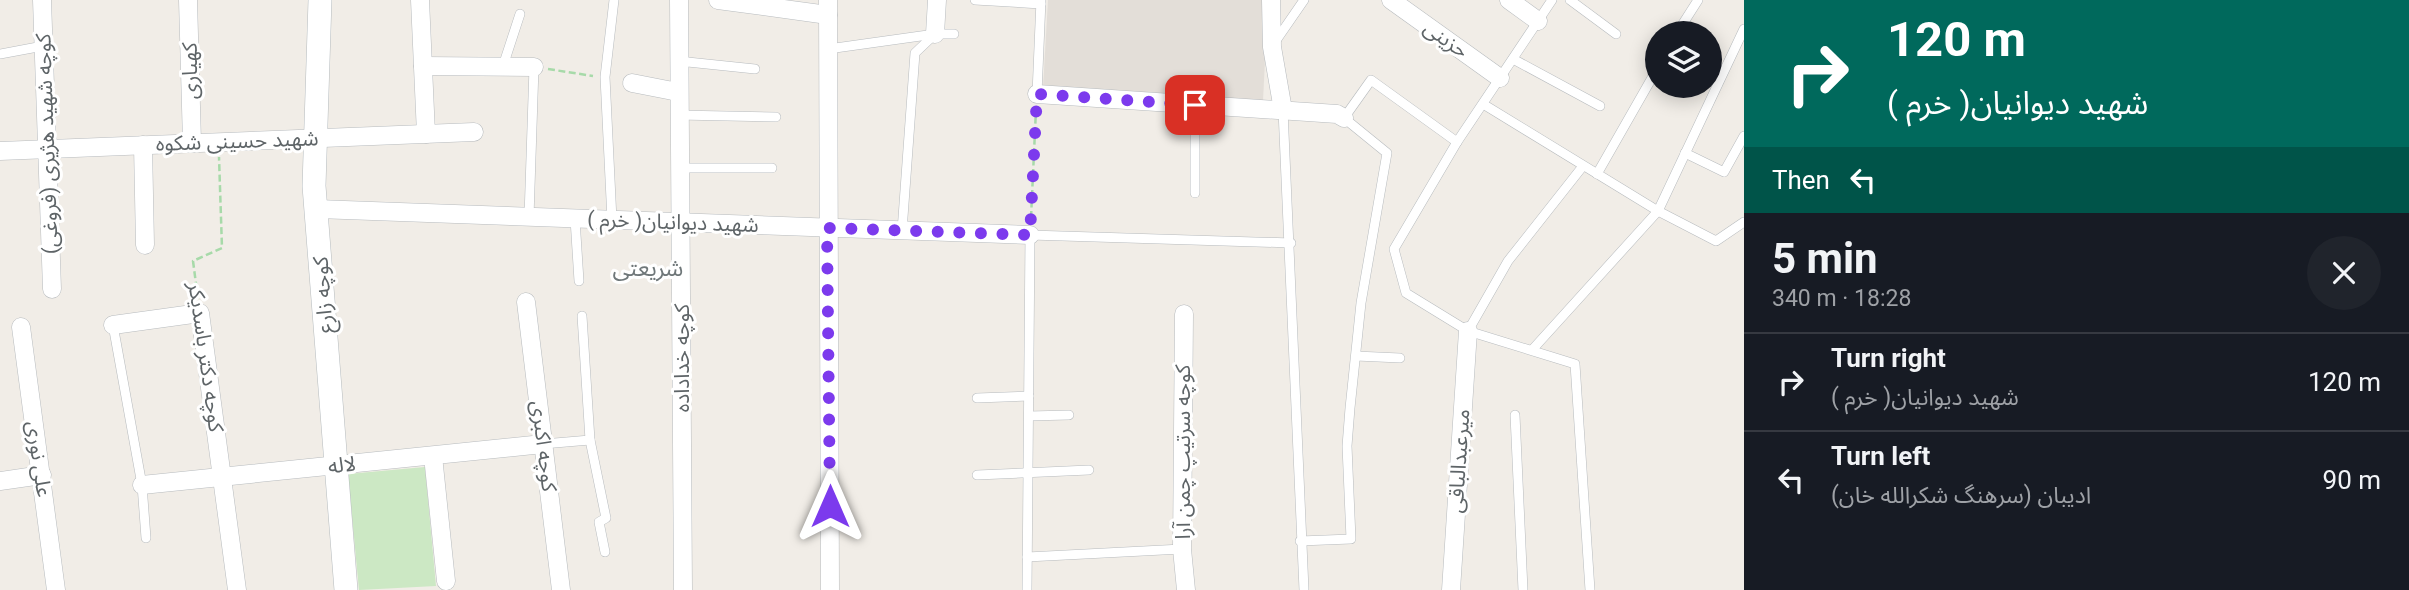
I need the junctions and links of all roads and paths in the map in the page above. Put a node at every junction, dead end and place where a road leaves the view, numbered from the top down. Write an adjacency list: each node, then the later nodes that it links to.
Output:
1 (42, 0): 27 (street, کوچه شهید هژیری (فروغی))
2 (188, 0): 55 (street, کهیاری)
3 (320, 0): 53 (street, کوچه زارع)
4 (420, 0): 33 (street)
5 (614, 0): 37 (lane)
6 (679, 0): 32 (street, کوچه خداداده)
7 (718, 0): 18 (street)
8 (937, 0): 24 (street)
9 (975, 0): 17 (lane)
10 (1271, 0): 28 (street)
11 (1304, 0): 28 (lane)
12 (1391, 0): 38 (street, حزینی)
13 (1509, 0): 21 (street)
14 (1552, 0): 21 (lane)
15 (1570, 0): 26 (lane)
16 (1698, 0): 22 (lane)
17 (1041, 2): 42 (lane)
18 (760, 3): 19 (street)
19 (828, 8): 29 (street)
20 (520, 14): 34 (lane)
21 (1538, 21): 31 (lane)
22 (1685, 21)
23 (1744, 29): 60 (lane)
24 (935, 34): 25 (lane); 29 (lane); 74 (lane)
25 (954, 34)
26 (1616, 34)
27 (43, 46): 30 (lane); 59 (street, کوچه شهید هژیری (فروغی))
28 (1272, 47): 46 (street)
29 (828, 50): 73 (street)
30 (0, 54)
31 (1513, 59): 38 (lane); 45 (lane)
32 (678, 61): 36 (lane); 41 (street, کوچه خداداده)
33 (423, 66): 34 (street); 51 (street)
34 (503, 66): 35 (street)
35 (534, 67): 37 (path); 68 (lane)
36 (755, 69)
37 (605, 77): 70 (lane)
38 (1500, 78): 43 (lane)
39 (632, 83): 41 (street)
40 (1645, 90): 64 (lane)
41 (678, 92): 47 (street, کوچه خداداده)
42 (1037, 94): 44 (street); 75 (path)
43 (1483, 104): 56 (lane); 61 (lane)
44 (1195, 105): 46 (street); 65 (lane)
45 (1600, 106)
46 (1283, 110): 49 (street); 76 (lane)
47 (678, 115): 48 (lane); 62 (street, کوچه خداداده)
48 (776, 117)
49 (1344, 118): 56 (lane); 88 (lane)
50 (474, 132): 51 (street, شهید حسینی شکوه)
51 (426, 134): 53 (street, شهید حسینی شکوه)
52 (1744, 135): 60 (lane)
53 (315, 138): 54 (street, شهید حسینی شکوه); 66 (street, کوچه زارع)
54 (218, 141): 55 (street, شهید حسینی شکوه); 81 (path, کوچه دکتر باسدیکر)
55 (192, 142): 57 (street, شهید حسینی شکوه)
56 (1457, 142): 86 (lane)
57 (143, 145): 59 (street, شهید حسینی شکوه); 77 (street)
58 (0, 151): 59 (street, شهید حسینی شکوه)
59 (45, 151): 79 (street, کوچه شهید هژیری (فروغی))
60 (1685, 153): 67 (lane)
61 (1583, 166): 64 (lane); 86 (lane)
62 (679, 167): 63 (lane); 72 (street, کوچه خداداده)
63 (772, 168)
64 (1597, 174): 67 (lane)
65 (1195, 193)
66 (317, 209): 68 (street, شهید دیوانیان( خرم )); 98 (street, کوچه زارع)
67 (1658, 211): 71 (lane); 87 (lane)
68 (529, 217): 69 (street, شهید دیوانیان( خرم ))
69 (575, 219): 70 (street, شهید دیوانیان( خرم )); 78 (lane)
70 (612, 220): 72 (street, شهید دیوانیان( خرم ))
71 (1744, 222)
72 (681, 223): 73 (street, شهید دیوانیان( خرم )); 116 (street, کوچه خداداده)
73 (827, 228): 74 (street, شهید دیوانیان( خرم )); 117 (street)
74 (902, 231): 75 (street, شهید دیوانیان( خرم ))
75 (1030, 235): 76 (lane); 90 (lane)
76 (1291, 243): 107 (lane)
77 (145, 244)
78 (579, 281)
79 (52, 289)
80 (526, 302): 96 (street, کوچه اکبری)
81 (200, 313): 84 (street); 103 (street, کوچه دکتر باسدیکر)
82 (1184, 314): 108 (street, کوچه سرتیپ چمن آرا)
83 (582, 316): 95 (lane)
84 (113, 325): 105 (lane)
85 (21, 327): 101 (street, علی نوری)
86 (1468, 331): 87 (lane); 121 (street, میرعبدالباقی)
87 (1532, 350): 123 (lane)
88 (1356, 356): 89 (lane); 107 (lane)
89 (1400, 358)
90 (1029, 396): 91 (lane); 94 (lane)
91 (976, 398)
92 (1069, 415): 94 (lane)
93 (1516, 415): 122 (lane)
94 (1029, 416): 100 (lane)
95 (590, 440): 96 (lane); 109 (lane)
96 (543, 444): 97 (street, لاله); 115 (street, کوچه اکبری)
97 (433, 456): 98 (street, لاله); 111 (street)
98 (337, 466): 103 (street, لاله); 114 (street, کوچه زارع)
99 (1089, 470): 100 (lane)
100 (1028, 471): 102 (lane); 110 (lane)
101 (42, 475): 104 (street); 112 (street, علی نوری)
102 (977, 475)
103 (222, 477): 105 (street, لاله); 113 (street, کوچه دکتر باسدیکر)
104 (0, 481)
105 (142, 485): 106 (lane)
106 (146, 538)
107 (1300, 541): 120 (lane)
108 (1182, 549): 110 (lane); 119 (street, کوچه سرتیپ چمن آرا)
109 (606, 552)
110 (1027, 556): 118 (lane)
111 (446, 581)
112 (56, 590)
113 (237, 590)
114 (346, 590)
115 (561, 590)
116 (683, 590)
117 (830, 590)
118 (1027, 590)
119 (1186, 590)
120 (1304, 590)
121 (1451, 590)
122 (1523, 590)
123 (1590, 590)

